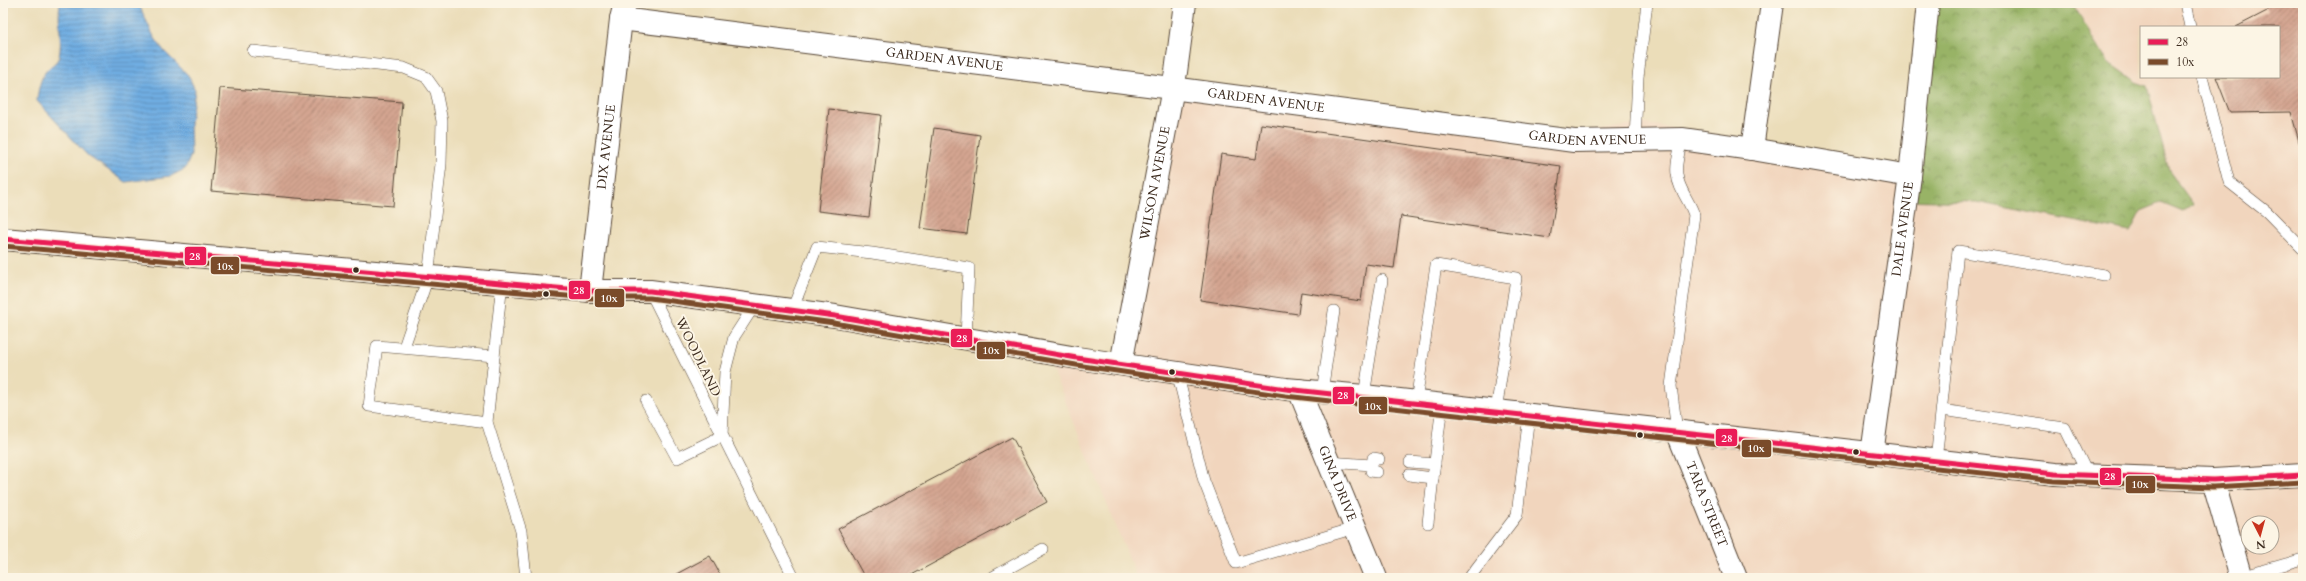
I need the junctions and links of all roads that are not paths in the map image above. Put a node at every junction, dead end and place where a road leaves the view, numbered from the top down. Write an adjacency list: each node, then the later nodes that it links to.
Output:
1 (1185, 3): 10 (street, WILSON AVENUE)
2 (1647, 3): 11 (lane)
3 (1772, 3): 13 (street)
4 (1928, 3): 14 (street, DALE AVENUE)
5 (2185, 3): 7 (lane)
6 (623, 11): 10 (street, GARDEN AVENUE); 21 (street, DIX AVENUE)
7 (2190, 26)
8 (253, 51): 18 (lane)
9 (2202, 78): 16 (lane)
10 (1172, 88): 11 (street, GARDEN AVENUE); 29 (street, WILSON AVENUE)
11 (1635, 139): 12 (street, GARDEN AVENUE)
12 (1682, 140): 13 (street, GARDEN AVENUE); 41 (lane)
13 (1752, 149): 14 (street, GARDEN AVENUE)
14 (1910, 176): 43 (street, DALE AVENUE)
15 (3, 239): 18 (street)
16 (2303, 249)
17 (2104, 275): 37 (lane)
18 (428, 277): 20 (street); 27 (lane)
19 (1382, 280): 33 (lane)
20 (502, 283): 21 (street); 28 (lane)
21 (590, 291): 22 (street)
22 (650, 291): 23 (street); 42 (lane, WOODLAND)
23 (754, 306): 24 (street); 42 (lane, WOODLAND)
24 (792, 310): 26 (street); 26 (lane)
25 (1334, 311): 32 (lane)
26 (966, 339): 29 (street)
27 (404, 347): 28 (lane); 40 (lane)
28 (494, 356): 40 (lane)
29 (1121, 364): 30 (street)
30 (1177, 372): 31 (street); 55 (lane)
31 (1299, 390): 32 (street); 45 (street, GINA DRIVE)
32 (1322, 392): 33 (street)
33 (1364, 396): 35 (street)
34 (646, 400): 42 (lane)
35 (1416, 402): 36 (street); 38 (lane)
36 (1442, 405): 38 (street); 47 (lane)
37 (1942, 410): 44 (lane); 50 (lane)
38 (1496, 411): 39 (street)
39 (1528, 415): 41 (street); 63 (lane)
40 (487, 422): 59 (lane)
41 (1677, 431): 43 (street); 64 (street, TARA STREET)
42 (722, 436): 60 (lane, WOODLAND)
43 (1872, 454): 44 (street)
44 (1936, 461): 50 (street)
45 (1328, 462): 48 (lane); 55 (street, GINA DRIVE)
46 (1410, 462): 47 (lane)
47 (1435, 464): 52 (lane)
48 (1376, 465)
49 (1408, 475): 52 (lane)
50 (2088, 475): 53 (street)
51 (2303, 476): 53 (street)
52 (1433, 478): 54 (lane)
53 (2213, 480): 58 (street)
54 (1428, 523)
55 (1355, 528): 62 (street, GINA DRIVE)
56 (1043, 550): 61 (lane)
57 (2303, 559): 58 (lane)
58 (2241, 577)
59 (526, 578)
60 (794, 578)
61 (991, 578)
62 (1376, 578)
63 (1469, 578)
64 (1736, 578)

